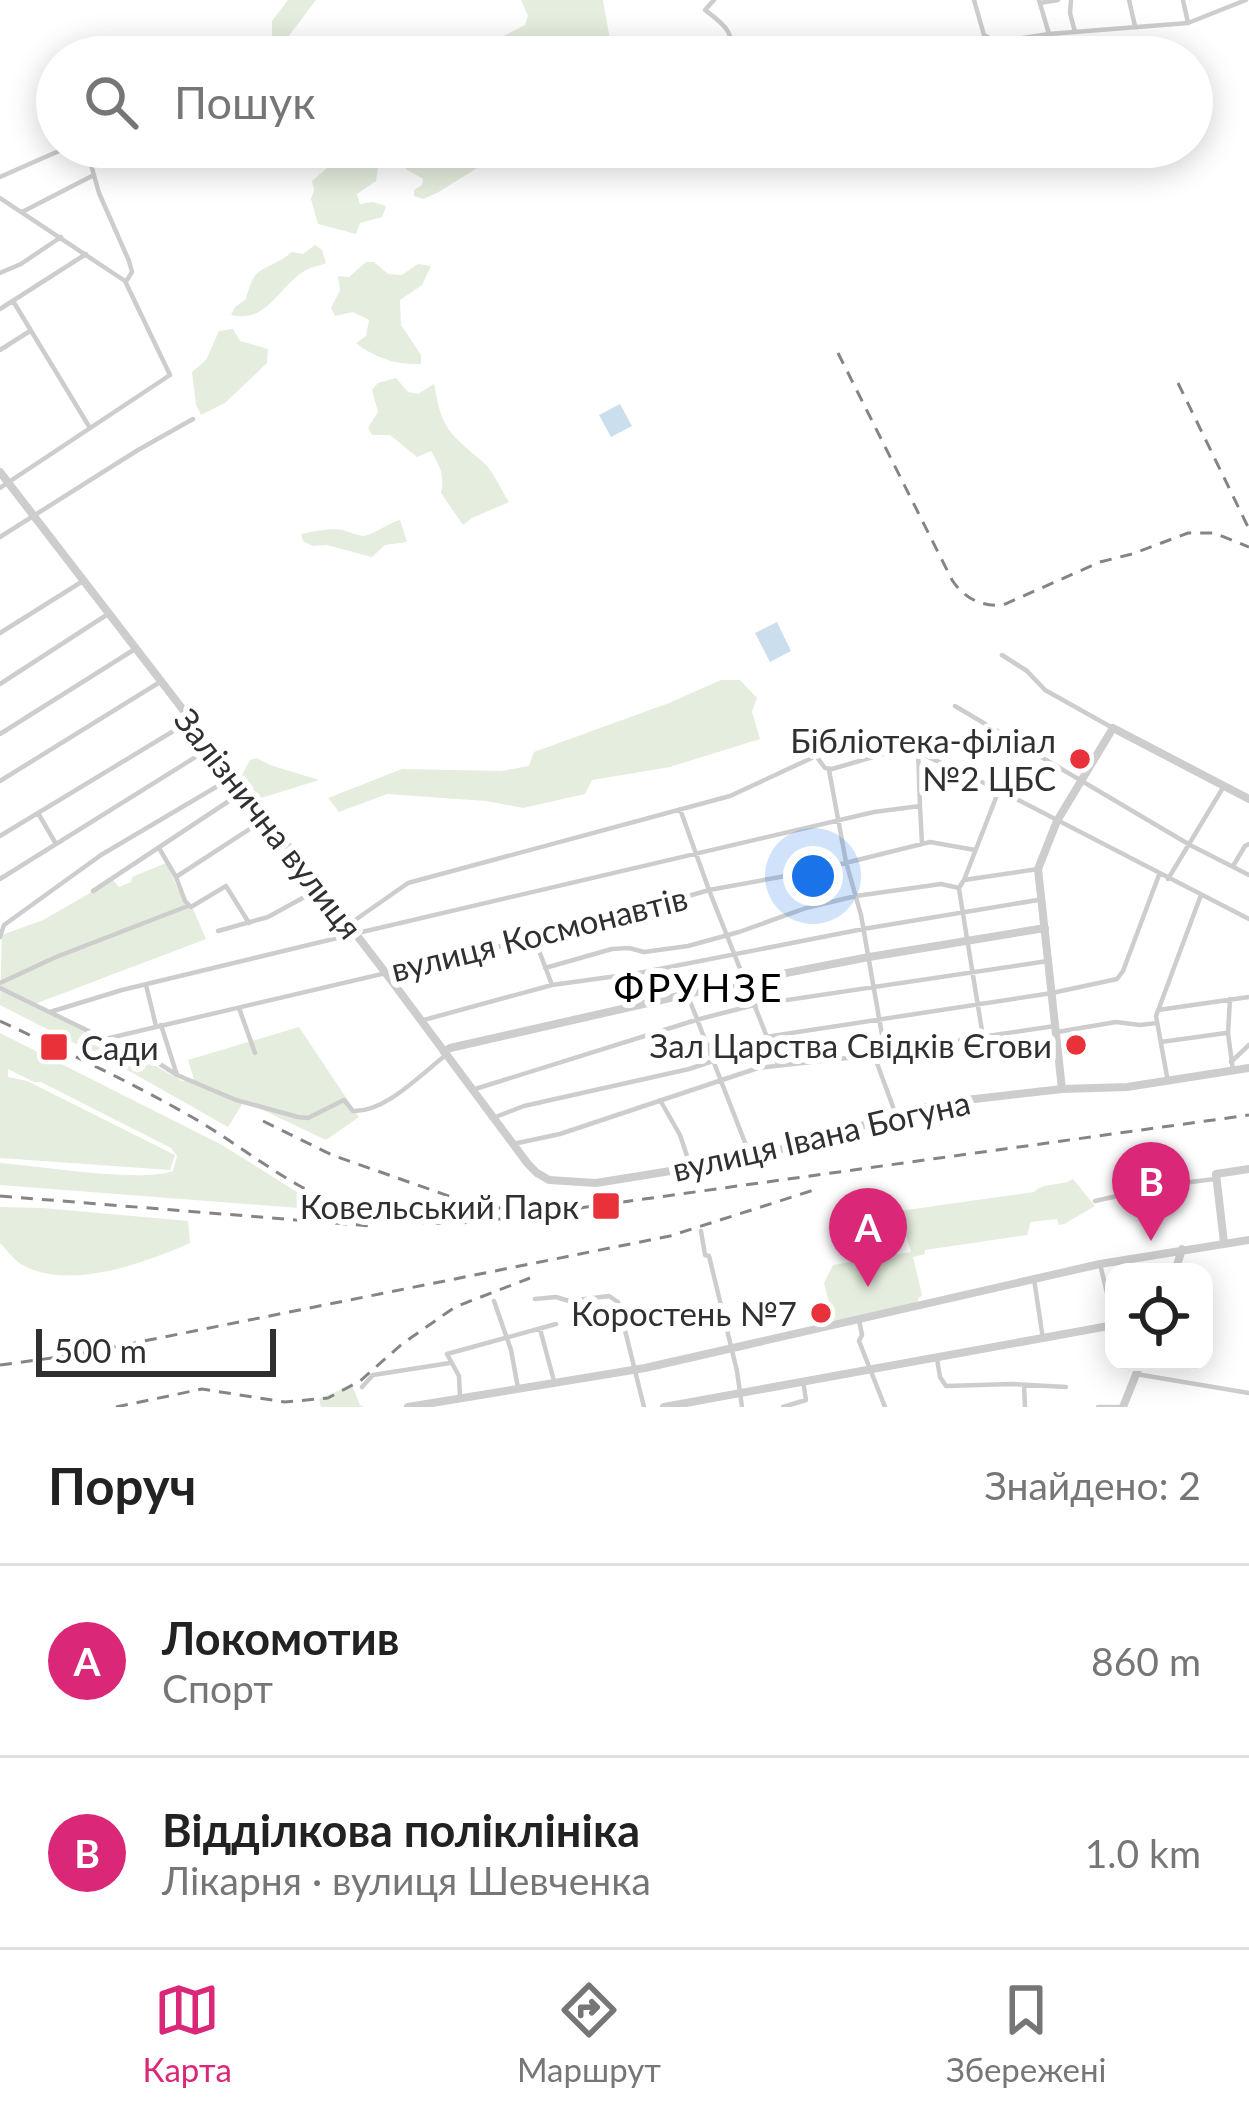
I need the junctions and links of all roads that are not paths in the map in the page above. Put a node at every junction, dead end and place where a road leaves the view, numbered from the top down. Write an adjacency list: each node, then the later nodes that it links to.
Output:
1 (714, 0): 13 (street)
2 (974, 0): 14 (street)
3 (1058, 0): 8 (street)
4 (1071, 0): 11 (street)
5 (1129, 0): 10 (street)
6 (1183, 0): 9 (street)
7 (1246, 0): 9 (street)
8 (1040, 1): 12 (street)
9 (1188, 23): 10 (street)
10 (1135, 26): 11 (street)
11 (1075, 32): 12 (street)
12 (1049, 34): 15 (street)
13 (730, 36)
14 (987, 36)
15 (1036, 36)
16 (36, 161): 19 (street)
17 (92, 168): 18 (street)
18 (94, 175): 21 (street); 25 (street)
19 (0, 177)
20 (0, 198): 21 (street)
21 (22, 212): 22 (street)
22 (62, 237): 23 (street); 24 (street)
23 (86, 254): 25 (street); 26 (street)
24 (0, 273)
25 (125, 281): 31 (street)
26 (13, 301): 27 (street); 28 (street)
27 (0, 309)
28 (31, 331): 29 (street); 31 (street)
29 (0, 350)
30 (194, 419): 34 (street)
31 (90, 428): 33 (street)
32 (0, 472): 33 (street, Залізнична вулиця)
33 (4, 486): 34 (street, Залізнична вулиця)
34 (33, 515): 35 (street); 36 (street, Залізнична вулиця)
35 (0, 536)
36 (82, 581): 37 (street, Залізнична вулиця); 38 (street)
37 (108, 614): 39 (street, Залізнична вулиця); 42 (street)
38 (0, 632)
39 (135, 650): 41 (street, Залізнична вулиця); 46 (street)
40 (1002, 655): 45 (street)
41 (160, 682): 44 (street, Залізнична вулиця); 52 (street)
42 (0, 684)
43 (955, 706): 51 (street)
44 (190, 721): 47 (street, Залізнична вулиця); 59 (street)
45 (1113, 728): 51 (street); 53 (street)
46 (0, 734)
47 (211, 748): 50 (street, Залізнична вулиця); 64 (street)
48 (918, 750): 49 (street); 54 (street); 57 (street)
49 (829, 769): 58 (street); 61 (street)
50 (232, 777): 55 (street, Залізнична вулиця); 97 (street)
51 (1083, 780): 62 (street); 67 (street)
52 (0, 781)
53 (1224, 786): 56 (street); 67 (street)
54 (999, 790): 62 (street); 69 (street)
55 (244, 791): 60 (street, Залізнична вулиця); 68 (street)
56 (1249, 799)
57 (920, 806): 61 (street); 65 (street)
58 (680, 809): 70 (street); 91 (street)
59 (38, 813): 63 (street); 64 (street)
60 (265, 819): 76 (street); 81 (street, Залізнична вулиця)
61 (838, 820): 70 (street); 71 (street)
62 (1057, 821): 73 (street); 74 (street)
63 (0, 836)
64 (56, 844): 77 (street)
65 (922, 844): 69 (street, вулиця Космонавтів); 71 (street, вулиця Космонавтів)
66 (1249, 844): 72 (street)
67 (1190, 845): 72 (street); 78 (street)
68 (159, 848): 76 (street); 83 (street)
69 (975, 850): 79 (street)
70 (694, 854): 82 (street); 95 (street)
71 (846, 862): 82 (street, вулиця Космонавтів); 85 (street)
72 (1233, 866): 75 (street)
73 (1038, 869): 79 (street); 86 (street)
74 (1160, 875): 78 (street); 111 (street)
75 (1249, 875)
76 (176, 877): 87 (street)
77 (0, 879)
78 (1168, 879): 84 (street)
79 (964, 880): 80 (street)
80 (959, 888): 85 (street); 88 (street)
81 (319, 889): 90 (street); 91 (street, Залізнична вулиця)
82 (709, 890): 96 (street); 98 (street, вулиця Космонавтів)
83 (93, 891)
84 (1201, 895): 89 (street); 118 (street)
85 (856, 896): 93 (street); 96 (street)
86 (1041, 899): 88 (street); 92 (street)
87 (188, 906): 90 (street); 109 (street)
88 (963, 912): 93 (street); 99 (street)
89 (1249, 919)
90 (249, 923): 94 (street)
91 (348, 925): 95 (street, Залізнична вулиця)
92 (1045, 928): 99 (street); 102 (street)
93 (863, 929): 100 (street); 101 (street)
94 (218, 931)
95 (355, 934): 104 (street, Залізнична вулиця); 107 (street)
96 (727, 936): 100 (street); 103 (street)
97 (0, 937)
98 (534, 938): 103 (street); 104 (street, вулиця Космонавтів)
99 (968, 942): 101 (street); 105 (street)
100 (734, 953): 106 (street); 108 (street)
101 (868, 957): 106 (street); 110 (street)
102 (1048, 961): 105 (street); 111 (street)
103 (545, 968): 108 (street)
104 (385, 972): 117 (street, вулиця Космонавтів); 122 (street, Залізнична вулиця)
105 (973, 973): 110 (street); 115 (street)
106 (745, 981): 112 (street); 116 (street)
107 (146, 985): 119 (street); 124 (street)
108 (552, 985): 122 (street)
109 (0, 986): 119 (street)
110 (874, 987): 116 (street); 120 (street)
111 (1052, 993): 115 (street); 125 (street)
112 (688, 996): 121 (street); 137 (street)
113 (1249, 997): 114 (street)
114 (1230, 999): 118 (street); 126 (street)
115 (978, 1004): 120 (street); 128 (street)
116 (754, 1005): 121 (street); 127 (street)
117 (239, 1007): 124 (street, вулиця Космонавтів); 136 (street)
118 (1158, 1010): 123 (street)
119 (50, 1012): 129 (street)
120 (879, 1019): 127 (street); 135 (street)
121 (696, 1020): 134 (street); 147 (street)
122 (420, 1021): 137 (street, Залізнична вулиця)
123 (1157, 1023): 125 (street); 131 (street)
124 (158, 1026): 129 (street, вулиця Космонавтів); 143 (street)
125 (1056, 1029): 128 (street); 146 (street)
126 (1228, 1033): 131 (street); 141 (street)
127 (766, 1036): 134 (street); 140 (street)
128 (983, 1037): 130 (street)
129 (105, 1039): 143 (street)
130 (960, 1040)
131 (1161, 1042): 145 (street)
132 (928, 1045): 135 (street)
133 (1249, 1045): 141 (street)
134 (707, 1046): 139 (street)
135 (885, 1052): 138 (street)
136 (255, 1053)
137 (445, 1053): 143 (street); 147 (street, Залізнична вулиця)
138 (874, 1055): 140 (street); 149 (street)
139 (713, 1061): 144 (street); 150 (street)
140 (778, 1065): 144 (street)
141 (1232, 1066): 142 (street, вулиця Івана Богуна); 145 (street, вулиця Івана Богуна)
142 (1249, 1068)
143 (177, 1075)
144 (721, 1080): 148 (street); 152 (street)
145 (1168, 1082): 146 (street, вулиця Івана Богуна)
146 (1062, 1089): 149 (street, вулиця Івана Богуна)
147 (472, 1090): 150 (street, Залізнична вулиця)
148 (660, 1100): 151 (street); 153 (street)
149 (896, 1115): 152 (street, вулиця Івана Богуна)
150 (494, 1118): 151 (street, Залізнична вулиця)
151 (513, 1144): 155 (street, Залізнична вулиця)
152 (751, 1158): 153 (street, вулиця Івана Богуна)
153 (691, 1168): 155 (street, вулиця Івана Богуна)
154 (1249, 1169): 156 (street)
155 (537, 1173)
156 (1215, 1178): 157 (street); 160 (street)
157 (1095, 1201)
158 (700, 1231): 174 (street)
159 (1249, 1240): 160 (street)
160 (1224, 1243): 161 (street)
161 (1182, 1249): 162 (street); 163 (street)
162 (1177, 1263)
163 (1100, 1264): 164 (street); 165 (street)
164 (1034, 1279): 168 (street); 173 (street)
165 (1105, 1286)
166 (535, 1299): 177 (street)
167 (494, 1301): 172 (street)
168 (859, 1320): 174 (street); 178 (street)
169 (556, 1324): 171 (street)
170 (1105, 1327): 173 (street)
171 (540, 1329): 172 (street); 182 (street)
172 (506, 1338): 176 (street); 186 (street)
173 (1043, 1340): 175 (street)
174 (731, 1349): 177 (street); 188 (street)
175 (937, 1358): 178 (street); 183 (street)
176 (450, 1363): 184 (street); 189 (street)
177 (634, 1370): 182 (street); 191 (street)
178 (870, 1370): 181 (street); 195 (street)
179 (1137, 1371): 180 (street)
180 (1136, 1374): 187 (street); 198 (street)
181 (803, 1381): 188 (street); 194 (street)
182 (554, 1382): 186 (street)
183 (1024, 1385): 185 (street); 196 (street)
184 (362, 1387)
185 (1066, 1387)
186 (518, 1388): 189 (street)
187 (1249, 1393)
188 (739, 1394): 192 (street); 193 (street)
189 (460, 1398): 190 (street)
190 (408, 1407)
191 (644, 1407)
192 (664, 1407)
193 (742, 1407)
194 (783, 1407)
195 (885, 1407)
196 (1025, 1407)
197 (1098, 1407): 198 (street)
198 (1123, 1407)

